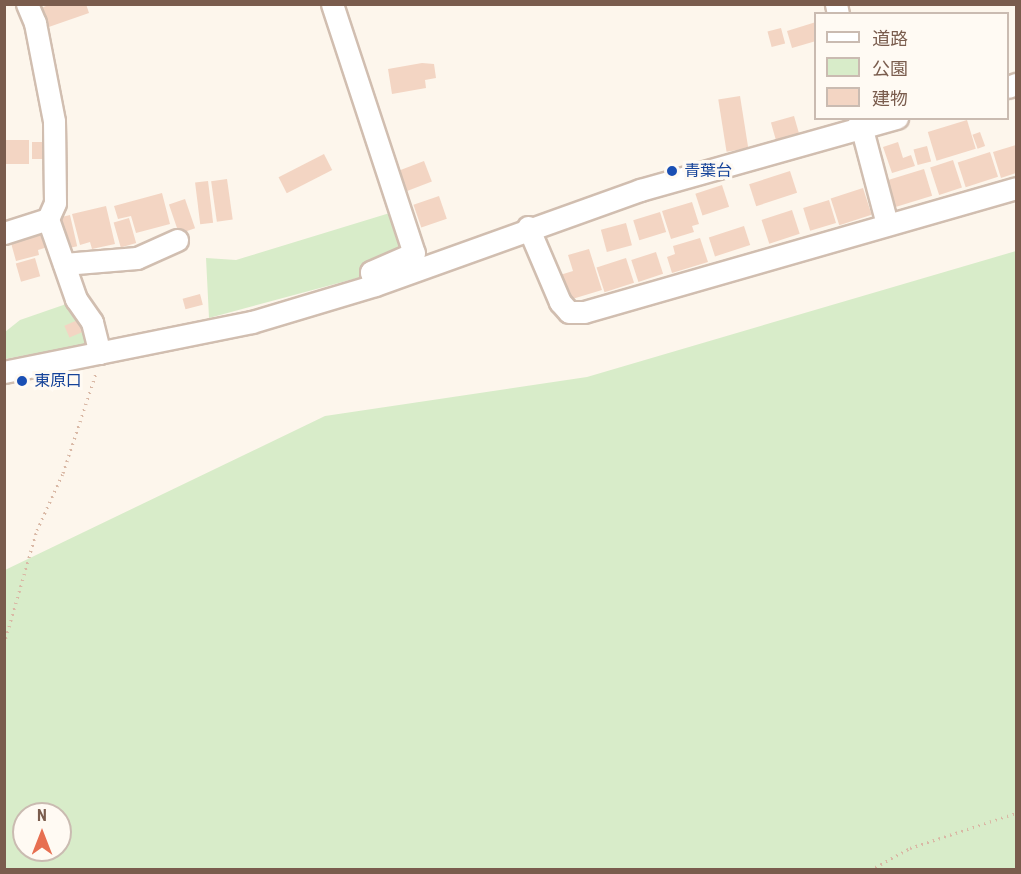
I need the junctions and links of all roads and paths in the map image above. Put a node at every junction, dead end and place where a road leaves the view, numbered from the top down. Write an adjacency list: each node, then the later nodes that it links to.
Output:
1 (27, 4): 6 (street)
2 (332, 4): 12 (street)
3 (885, 120): 4 (street)
4 (860, 124): 7 (street); 8 (street)
5 (1017, 188): 7 (street)
6 (48, 219): 9 (street); 11 (street)
7 (887, 224): 8 (street)
8 (528, 227): 12 (street)
9 (4, 233)
10 (177, 240): 11 (street)
11 (64, 264): 13 (street)
12 (375, 285): 13 (street)
13 (100, 353): 14 (street); 15 (path)
14 (4, 372)
15 (4, 644)
16 (1017, 813): 17 (path)
17 (870, 870)

